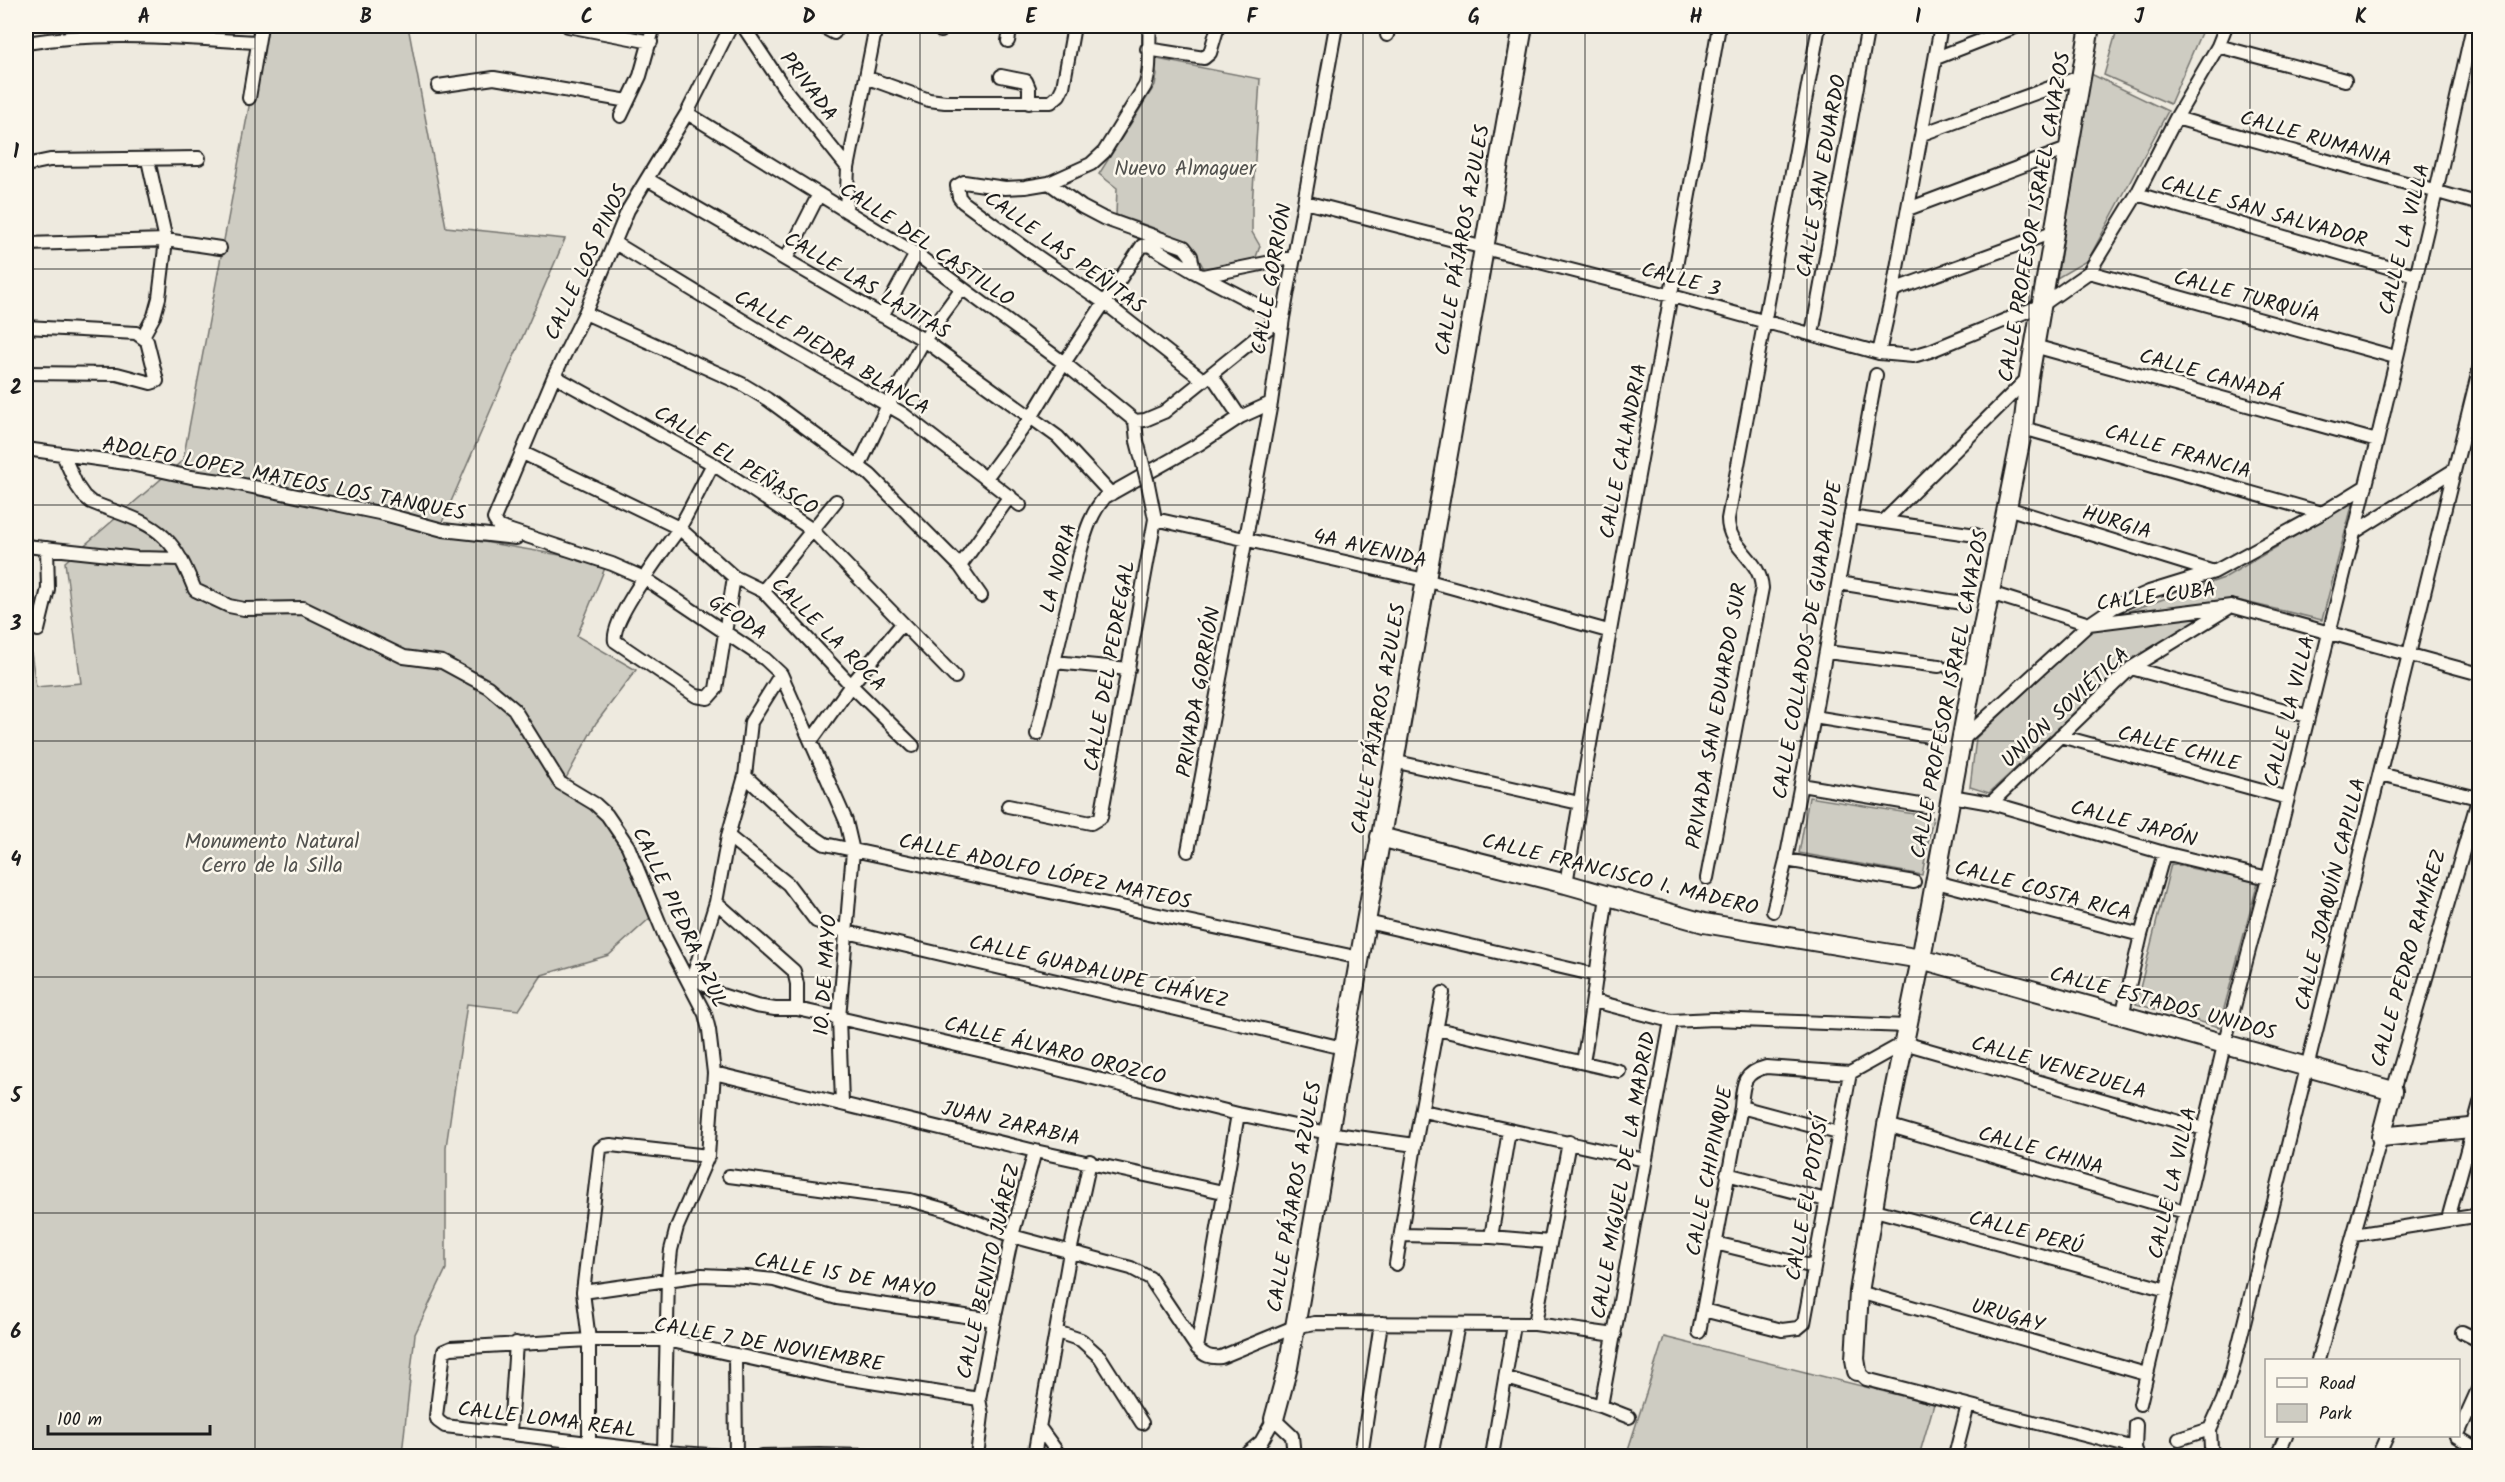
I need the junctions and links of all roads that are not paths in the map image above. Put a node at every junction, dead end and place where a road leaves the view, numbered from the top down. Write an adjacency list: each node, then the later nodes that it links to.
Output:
1 (261, 26): 24 (street)
2 (568, 26): 25 (street)
3 (654, 26): 25 (street)
4 (731, 26): 38 (street, CALLE LOS PINOS)
5 (743, 26): 43 (street, PRIVADA)
6 (821, 26): 22 (street)
7 (876, 26): 32 (street)
8 (1011, 26): 23 (street)
9 (1074, 26): 37 (street)
10 (1150, 26): 28 (street)
11 (1218, 26): 28 (street)
12 (1336, 26): 54 (street, CALLE GORRIÓN)
13 (1523, 26): 62 (street, CALLE PÁJAROS AZULES)
14 (1719, 26): 72 (street, CALLE CALANDRIA)
15 (1819, 26): 78 (street, PRIVADA SAN EDUARDO SUR)
16 (1868, 26): 80 (street, CALLE SAN EDUARDO)
17 (1941, 26): 29 (street)
18 (2018, 26): 29 (street)
19 (2090, 26): 31 (street, CALLE PROFESOR ISRAEL CAVAZOS)
20 (2226, 26): 27 (street)
21 (2472, 27): 51 (street, CALLE LA VILLA)
22 (834, 33)
23 (1008, 41)
24 (258, 42): 26 (street); 35 (street)
25 (651, 42): 36 (street)
26 (26, 43)
27 (2218, 46): 33 (street); 40 (street)
28 (1147, 49): 50 (street)
29 (1936, 58): 41 (street)
30 (1001, 76): 37 (street)
31 (2080, 77): 41 (street); 44 (street, CALLE PROFESOR ISRAEL CAVAZOS)
32 (868, 78): 37 (street); 42 (street)
33 (2345, 80)
34 (438, 86): 36 (street)
35 (249, 98)
36 (628, 101): 39 (street)
37 (1029, 103)
38 (687, 113): 49 (street, CALLE LOS PINOS); 52 (street, CALLE DEL CASTILLO)
39 (621, 116)
40 (2176, 118): 51 (street, CALLE RUMANIA); 53 (street)
41 (1922, 134): 56 (street)
42 (853, 146): 43 (street); 48 (street)
43 (833, 149): 48 (street, PRIVADA)
44 (2067, 149): 56 (street); 58 (street, CALLE PROFESOR ISRAEL CAVAZOS)
45 (199, 158): 46 (street)
46 (148, 160): 47 (street); 59 (street)
47 (26, 165)
48 (848, 168): 57 (street)
49 (647, 179): 60 (street, CALLE LOS PINOS); 66 (street, CALLE LAS LAJITAS)
50 (1049, 183): 68 (street); 73 (street, CALLE LAS PEÑITAS)
51 (2436, 192): 55 (street, CALLE RUMANIA); 69 (street, CALLE LA VILLA)
52 (819, 194): 57 (street, CALLE DEL CASTILLO); 66 (street)
53 (2137, 194): 67 (street); 69 (street, CALLE SAN SALVADOR)
54 (1305, 202): 62 (street, CALLE 3); 65 (street, CALLE GORRIÓN)
55 (2480, 204)
56 (1908, 209): 71 (street)
57 (846, 211): 64 (street, CALLE DEL CASTILLO)
58 (2053, 232): 71 (street); 74 (street, CALLE PROFESOR ISRAEL CAVAZOS)
59 (166, 240): 61 (street); 63 (street); 81 (street)
60 (615, 243): 75 (street, CALLE LOS PINOS); 95 (street, CALLE PIEDRA BLANCA)
61 (26, 244)
62 (1484, 247): 72 (street, CALLE 3); 132 (street, CALLE PÁJAROS AZULES)
63 (220, 248)
64 (916, 254): 70 (street, CALLE DEL CASTILLO); 76 (street)
65 (1295, 257): 68 (street); 77 (street, CALLE GORRIÓN)
66 (786, 259): 76 (street, CALLE LAS LAJITAS)
67 (2089, 272): 74 (street, CALLE 3); 85 (street, CALLE TURQUÍA)
68 (1198, 274): 73 (street); 77 (street)
69 (2415, 275): 85 (street, CALLE LA VILLA)
70 (962, 288): 82 (street); 86 (street, CALLE DEL CASTILLO)
71 (1893, 290): 84 (street)
72 (1672, 296): 78 (street, CALLE 3); 143 (street, CALLE CALANDRIA)
73 (1105, 303): 86 (street); 91 (street, CALLE LAS PEÑITAS)
74 (2042, 305): 83 (street, CALLE PROFESOR ISRAEL CAVAZOS); 84 (street, CALLE 3)
75 (585, 313): 90 (street, CALLE LOS PINOS); 105 (street)
76 (882, 316): 82 (street, CALLE LAS LAJITAS)
77 (1282, 318): 91 (street); 94 (street, CALLE GORRIÓN)
78 (1764, 321): 80 (street, CALLE 3); 180 (street, PRIVADA SAN EDUARDO SUR)
79 (26, 327): 81 (street)
80 (1812, 334): 84 (street, CALLE 3)
81 (143, 336): 88 (street)
82 (924, 340): 95 (street); 96 (street, CALLE LAS LAJITAS)
83 (2034, 346): 92 (street, CALLE PROFESOR ISRAEL CAVAZOS); 100 (street, CALLE CANADÁ)
84 (1879, 352)
85 (2395, 357): 100 (street, CALLE LA VILLA)
86 (1064, 363): 96 (street); 98 (street, CALLE DEL CASTILLO)
87 (2480, 366): 93 (street, CALLE JOAQUÍN CAPILLA)
88 (26, 373)
89 (1876, 375): 115 (street, CALLE COLLADOS DE GUADALUPE)
90 (554, 376): 102 (street, CALLE LOS PINOS); 104 (street, CALLE EL PEÑASCO)
91 (1207, 377): 97 (street, CALLE LAS PEÑITAS); 98 (street)
92 (2029, 377): 99 (street, CALLE PROFESOR ISRAEL CAVAZOS); 117 (street)
93 (2477, 387): 106 (street, CALLE JOAQUÍN CAPILLA)
94 (1271, 404): 97 (street); 124 (street, CALLE GORRIÓN)
95 (888, 405): 105 (street); 107 (street, CALLE PIEDRA BLANCA)
96 (1032, 416): 107 (street); 109 (street, CALLE LAS LAJITAS)
97 (1240, 417): 109 (street, LA NORIA)
98 (1136, 421): 116 (street, bridge)
99 (2023, 428): 113 (street, CALLE PROFESOR ISRAEL CAVAZOS); 114 (street, CALLE FRANCIA)
100 (2377, 441): 108 (street, CALLE LA VILLA)
101 (26, 450): 103 (street, ADOLFO LOPEZ MATEOS LOS TANQUES)
102 (523, 453): 118 (street, CALLE LOS PINOS); 119 (street, CALLE LA ROCA)
103 (63, 455): 123 (street, ADOLFO LOPEZ MATEOS LOS TANQUES); 127 (street)
104 (713, 464): 119 (street); 120 (street, CALLE EL PEÑASCO)
105 (859, 466): 128 (street)
106 (2454, 470): 121 (street); 146 (street, CALLE JOAQUÍN CAPILLA)
107 (986, 478): 110 (street, CALLE PIEDRA BLANCA)
108 (2366, 486): 114 (street); 121 (street, CALLE LA VILLA)
109 (1111, 494): 147 (street, LA NORIA)
110 (1010, 496): 112 (street, CALLE PIEDRA BLANCA); 128 (street)
111 (836, 501): 120 (street)
112 (1020, 506)
113 (2007, 508): 129 (street, HURGIA); 135 (street, CALLE PROFESOR ISRAEL CAVAZOS)
114 (2322, 513): 129 (street)
115 (1850, 517): 117 (street); 133 (street, CALLE COLLADOS DE GUADALUPE)
116 (1155, 519): 124 (street, 4A AVENIDA); 149 (street, CALLE DEL PEDREGAL)
117 (1884, 521): 122 (street)
118 (495, 524): 123 (street, GEODA)
119 (679, 528): 130 (street, CALLE LA ROCA); 131 (street)
120 (811, 529): 134 (street); 139 (street, CALLE EL PEÑASCO)
121 (2353, 533): 144 (street, CALLE LA VILLA)
122 (1976, 535)
123 (536, 539): 131 (street, GEODA)
124 (1245, 539): 132 (street, 4A AVENIDA); 177 (street, PRIVADA GORRIÓN)
125 (26, 546): 126 (street)
126 (46, 548): 127 (street); 141 (street)
127 (181, 559): 194 (street, CALLE PIEDRA AZUL)
128 (960, 566): 136 (street)
129 (2214, 572): 140 (street)
130 (734, 577): 134 (street, CALLE LA ROCA); 142 (street)
131 (644, 578): 142 (street, GEODA); 142 (street)
132 (1425, 580): 143 (street, 4A AVENIDA); 163 (street, CALLE PÁJAROS AZULES)
133 (1839, 583): 137 (street); 145 (street, CALLE COLLADOS DE GUADALUPE)
134 (763, 591): 154 (street, CALLE LA ROCA)
135 (1990, 593): 140 (street, CALLE CUBA); 150 (street, CALLE PROFESOR ISRAEL CAVAZOS)
136 (981, 596)
137 (1962, 603)
138 (2231, 606): 140 (street, CALLE CUBA); 144 (street, CALLE CUBA); 148 (street, UNIÓN SOVIÉTICA)
139 (902, 624): 153 (street, CALLE EL PEÑASCO); 154 (street)
140 (2089, 624): 160 (street)
141 (38, 630)
142 (724, 631): 151 (street, GEODA)
143 (1608, 631): 170 (street, CALLE CALANDRIA)
144 (2329, 634): 146 (street, CALLE CUBA); 155 (street, CALLE LA VILLA)
145 (1827, 652): 150 (street); 156 (street, CALLE COLLADOS DE GUADALUPE)
146 (2408, 654): 152 (street, CALLE CUBA); 164 (street, CALLE JOAQUÍN CAPILLA)
147 (1054, 662): 149 (street); 157 (street, LA NORIA)
148 (2131, 668): 155 (street); 158 (street, UNIÓN SOVIÉTICA)
149 (1129, 669): 172 (street, CALLE DEL PEDREGAL)
150 (1974, 671): 160 (street, CALLE PROFESOR ISRAEL CAVAZOS)
151 (781, 674): 161 (street, GEODA); 165 (street)
152 (2480, 674)
153 (955, 677)
154 (851, 686): 161 (street); 162 (street, CALLE LA ROCA)
155 (2307, 716): 169 (street, CALLE LA VILLA)
156 (1814, 717): 159 (street); 166 (street, CALLE COLLADOS DE GUADALUPE)
157 (1037, 734)
158 (2060, 736): 169 (street, CALLE CHILE); 171 (street, UNIÓN SOVIÉTICA)
159 (1936, 737)
160 (1962, 740): 168 (street, CALLE PROFESOR ISRAEL CAVAZOS)
161 (811, 741): 176 (street, GEODA)
162 (913, 746)
163 (1393, 761): 170 (street); 175 (street, CALLE PÁJAROS AZULES)
164 (2380, 774): 167 (street); 206 (street, CALLE JOAQUÍN CAPILLA)
165 (745, 777): 174 (street); 176 (street, CALLE ADOLFO LÓPEZ MATEOS)
166 (1801, 786): 173 (street); 179 (street, CALLE COLLADOS DE GUADALUPE)
167 (2479, 795): 210 (street, CALLE PEDRO RAMÍREZ)
168 (1951, 796): 171 (street, CALLE JAPÓN); 183 (street, CALLE PROFESOR ISRAEL CAVAZOS)
169 (2288, 798): 181 (street, CALLE LA VILLA)
170 (1579, 803): 184 (street, CALLE CALANDRIA)
171 (1990, 803): 178 (street, CALLE JAPÓN)
172 (1008, 806)
173 (1926, 806)
174 (728, 836): 186 (street); 189 (street, CALLE GUADALUPE CHÁVEZ)
175 (1380, 837): 184 (street, CALLE FRANCISCO I. MADERO); 188 (street, CALLE PÁJAROS AZULES)
176 (853, 851): 189 (street, 1O. DE MAYO); 191 (street, CALLE ADOLFO LÓPEZ MATEOS)
177 (1188, 851)
178 (2164, 853): 181 (street, CALLE JAPÓN); 190 (street)
179 (1786, 860): 182 (street); 187 (street, CALLE COLLADOS DE GUADALUPE)
180 (1707, 878)
181 (2268, 878): 203 (street, CALLE LA VILLA)
182 (1914, 882)
183 (1936, 882): 190 (street, CALLE COSTA RICA); 192 (street, CALLE PROFESOR ISRAEL CAVAZOS)
184 (1566, 884): 185 (street, CALLE FRANCISCO I. MADERO)
185 (1607, 896): 192 (street, CALLE FRANCISCO I. MADERO); 193 (street)
186 (716, 902): 194 (street); 197 (street)
187 (1773, 911)
188 (1367, 922): 191 (street, CALLE PÁJAROS AZULES); 193 (street)
189 (847, 932): 199 (street, 1O. DE MAYO); 204 (street, CALLE GUADALUPE CHÁVEZ)
190 (2140, 935): 198 (street)
191 (1360, 958): 204 (street, CALLE PÁJAROS AZULES)
192 (1921, 959): 198 (street, CALLE ESTADOS UNIDOS); 202 (street, CALLE PROFESOR ISRAEL CAVAZOS)
193 (1596, 975): 196 (street)
194 (692, 982): 197 (street, CALLE ÁLVARO OROZCO); 209 (street, CALLE PIEDRA AZUL)
195 (1443, 993): 201 (street)
196 (1594, 1001): 200 (street); 205 (street)
197 (797, 1009): 199 (street, CALLE ÁLVARO OROZCO)
198 (2122, 1016): 203 (street, CALLE ESTADOS UNIDOS)
199 (839, 1018): 211 (street, 1O. DE MAYO); 215 (street, CALLE ÁLVARO OROZCO)
200 (1671, 1021): 202 (street); 227 (street, CALLE MIGUEL DE LA MADRID)
201 (1437, 1029): 205 (street); 214 (street)
202 (1905, 1034): 208 (street); 216 (street, CALLE PROFESOR ISRAEL CAVAZOS); 218 (street, CALLE VENEZUELA)
203 (2224, 1045): 206 (street, CALLE ESTADOS UNIDOS); 218 (street, CALLE LA VILLA)
204 (1343, 1048): 220 (street, CALLE PÁJAROS AZULES)
205 (1583, 1062): 207 (street)
206 (2306, 1065): 210 (street, CALLE ESTADOS UNIDOS); 282 (street, CALLE JOAQUÍN CAPILLA)
207 (1619, 1071)
208 (1850, 1072): 213 (street, CALLE CHIPINQUE); 221 (street, CALLE EL POTOSÍ)
209 (714, 1073): 211 (street, JUAN ZARABIA); 226 (street, CALLE PIEDRA AZUL)
210 (2393, 1090): 222 (street, CALLE PEDRO RAMÍREZ)
211 (842, 1103): 225 (street, JUAN ZARABIA)
212 (2480, 1103): 217 (street)
213 (1741, 1107): 221 (street); 229 (street, CALLE CHIPINQUE)
214 (1423, 1111): 219 (street); 224 (street)
215 (1238, 1114): 220 (street, CALLE ÁLVARO OROZCO); 231 (street)
216 (1887, 1125): 233 (street, CALLE PROFESOR ISRAEL CAVAZOS); 234 (street, CALLE CHINA)
217 (2476, 1127): 222 (street); 236 (street)
218 (2204, 1129): 234 (street, CALLE LA VILLA)
219 (1509, 1131): 223 (street); 240 (street)
220 (1328, 1133): 224 (street, CALLE ÁLVARO OROZCO); 256 (street, CALLE PÁJAROS AZULES)
221 (1838, 1133): 232 (street, CALLE EL POTOSÍ)
222 (2381, 1137): 238 (street)
223 (1569, 1142): 227 (street); 241 (street)
224 (1415, 1145): 237 (street)
225 (1035, 1151): 228 (street, JUAN ZARABIA); 239 (street, CALLE BENITO JUÁREZ)
226 (708, 1156): 246 (street, CALLE PIEDRA AZUL); 248 (street)
227 (1645, 1160): 260 (street, CALLE MIGUEL DE LA MADRID)
228 (1090, 1161): 231 (street, JUAN ZARABIA); 243 (street)
229 (1727, 1174): 232 (street); 242 (street, CALLE CHIPINQUE)
230 (729, 1176): 239 (street)
231 (1223, 1192): 265 (street)
232 (1826, 1200): 245 (street, CALLE EL POTOSÍ)
233 (1875, 1210): 247 (street, CALLE PERÚ); 249 (street, CALLE PROFESOR ISRAEL CAVAZOS)
234 (2185, 1212): 247 (street, CALLE LA VILLA)
235 (2480, 1215): 236 (street)
236 (2448, 1220): 238 (street)
237 (1401, 1235): 240 (street); 244 (street)
238 (2354, 1235): 267 (street)
239 (1012, 1236): 243 (street); 251 (street, CALLE BENITO JUÁREZ)
240 (1491, 1238): 241 (street)
241 (1550, 1242): 254 (street)
242 (1715, 1242): 245 (street); 250 (street, CALLE CHIPINQUE)
243 (1070, 1252): 257 (street); 265 (street)
244 (1396, 1264)
245 (1814, 1267): 250 (street, CALLE EL POTOSÍ)
246 (668, 1279): 248 (street, CALLE 15 DE MAYO); 251 (street, CALLE 15 DE MAYO); 262 (street, CALLE PIEDRA AZUL)
247 (2167, 1290): 269 (street, CALLE LA VILLA)
248 (583, 1292): 261 (street)
249 (1859, 1292): 268 (street, CALLE PROFESOR ISRAEL CAVAZOS); 269 (street, URUGAY)
250 (1703, 1310): 258 (street, CALLE CHIPINQUE)
251 (994, 1320): 272 (street, CALLE BENITO JUÁREZ)
252 (1381, 1323): 253 (street); 256 (street); 304 (street)
253 (1458, 1324): 255 (street); 305 (street)
254 (1534, 1324): 255 (street); 260 (street)
255 (1514, 1325): 270 (street)
256 (1294, 1327): 265 (street); 277 (street, CALLE PÁJAROS AZULES)
257 (1057, 1332): 279 (street); 281 (street)
258 (1699, 1332)
259 (2462, 1332): 263 (street)
260 (1615, 1335): 275 (street, CALLE MIGUEL DE LA MADRID)
261 (590, 1340): 262 (street, CALLE 7 DE NOVIEMBRE); 264 (street, CALLE 7 DE NOVIEMBRE); 290 (street)
262 (667, 1340): 266 (street, CALLE 7 DE NOVIEMBRE); 291 (street, CALLE PIEDRA AZUL)
263 (2480, 1341)
264 (516, 1343): 278 (street, CALLE 7 DE NOVIEMBRE); 284 (street)
265 (1197, 1348)
266 (735, 1357): 272 (street, CALLE 7 DE NOVIEMBRE); 295 (street)
267 (2318, 1359)
268 (1857, 1371): 274 (street)
269 (2146, 1374): 273 (street, CALLE LA VILLA)
270 (1506, 1378): 275 (street); 306 (street)
271 (2480, 1385): 283 (street)
272 (979, 1399): 298 (street, CALLE BENITO JUÁREZ)
273 (2140, 1404)
274 (1968, 1405): 292 (street); 307 (street)
275 (1601, 1406): 276 (street)
276 (1629, 1417)
277 (1274, 1419): 289 (street); 303 (street)
278 (438, 1421): 284 (street, CALLE LOMA REAL)
279 (1142, 1423)
280 (2136, 1425): 292 (street)
281 (1039, 1426): 299 (street); 300 (street)
282 (2210, 1429): 288 (street); 308 (street)
283 (2460, 1430)
284 (510, 1432): 290 (street, CALLE LOMA REAL)
285 (2286, 1437): 309 (street)
286 (2387, 1437): 310 (street)
287 (2460, 1437): 293 (street)
288 (2178, 1439)
289 (1261, 1442): 301 (street); 302 (street)
290 (588, 1450): 291 (street, CALLE LOMA REAL)
291 (664, 1452): 294 (street, CALLE LOMA REAL)
292 (2137, 1452)
293 (2479, 1454)
294 (725, 1456)
295 (736, 1456)
296 (761, 1456): 297 (street)
297 (870, 1456)
298 (977, 1456)
299 (1034, 1456)
300 (1060, 1456)
301 (1244, 1456)
302 (1255, 1456)
303 (1294, 1456)
304 (1362, 1456)
305 (1431, 1456)
306 (1492, 1456)
307 (1955, 1456)
308 (2215, 1456)
309 (2277, 1456)
310 (2378, 1456)

